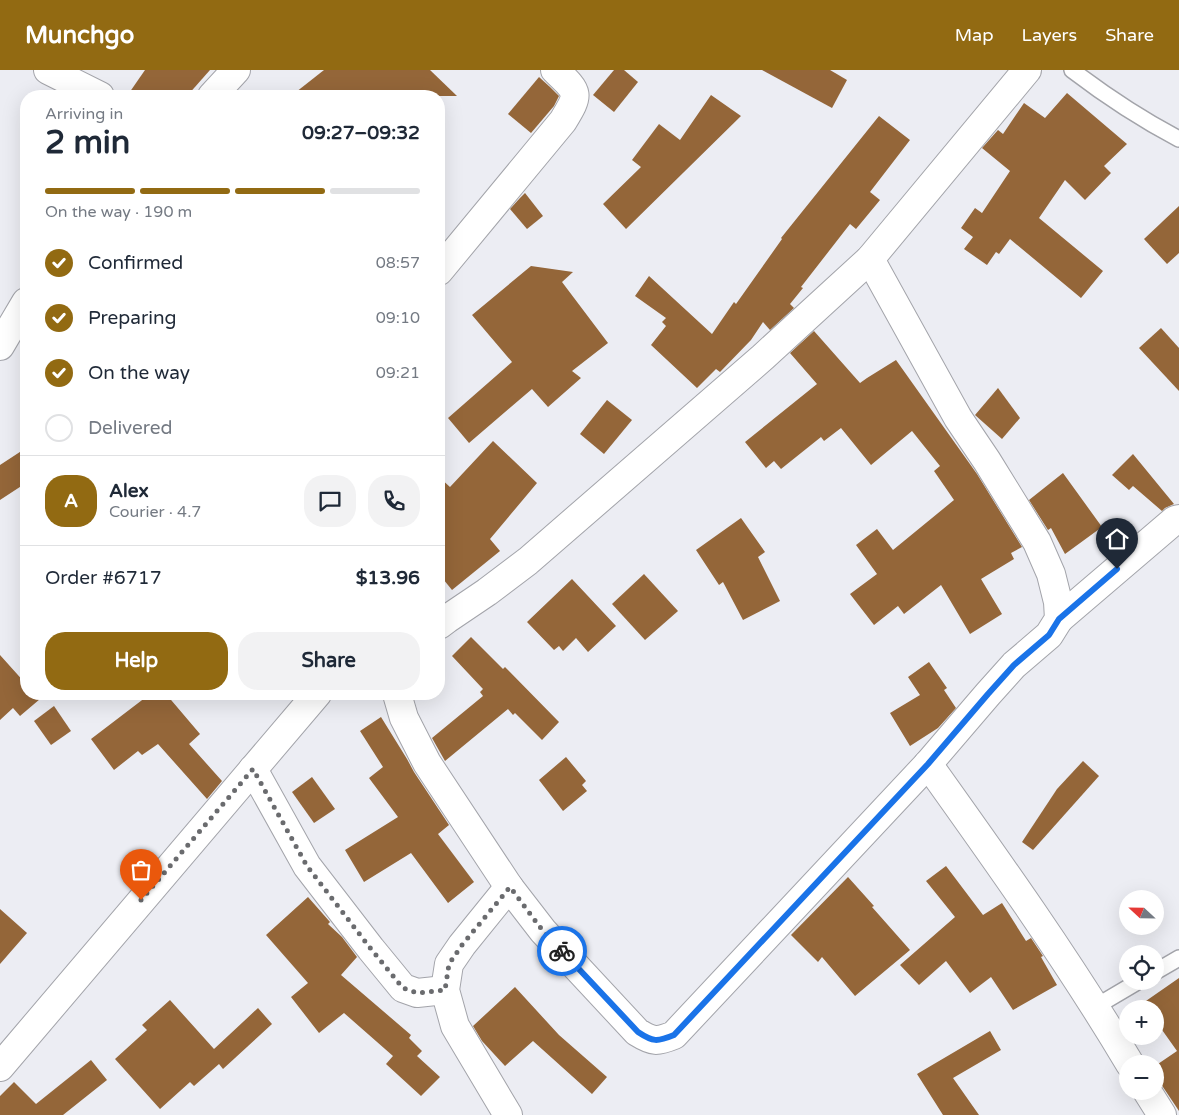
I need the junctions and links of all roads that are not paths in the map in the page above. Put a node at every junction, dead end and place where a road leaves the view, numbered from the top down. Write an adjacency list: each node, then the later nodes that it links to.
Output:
1 (48, 70): 6 (street)
2 (236, 70): 7 (street)
3 (555, 70): 10 (street)
4 (1027, 70): 9 (street)
5 (1072, 70): 8 (lane)
6 (88, 90)
7 (218, 90)
8 (1179, 139)
9 (870, 259): 14 (street); 15 (street)
10 (445, 263)
11 (20, 311): 12 (street)
12 (0, 346)
13 (1178, 518): 14 (street)
14 (1059, 619): 18 (street)
15 (445, 621)
16 (312, 700): 19 (street)
17 (399, 700): 20 (street)
18 (928, 764): 20 (street); 25 (street)
19 (253, 769): 23 (street); 27 (street)
20 (510, 887): 23 (street)
21 (1179, 958): 22 (lane)
22 (1164, 967)
23 (445, 990): 29 (street)
24 (1124, 990): 25 (lane)
25 (1096, 1007): 26 (street)
26 (1125, 1055)
27 (0, 1068)
28 (1153, 1100): 30 (street)
29 (508, 1115)
30 (1162, 1115)

